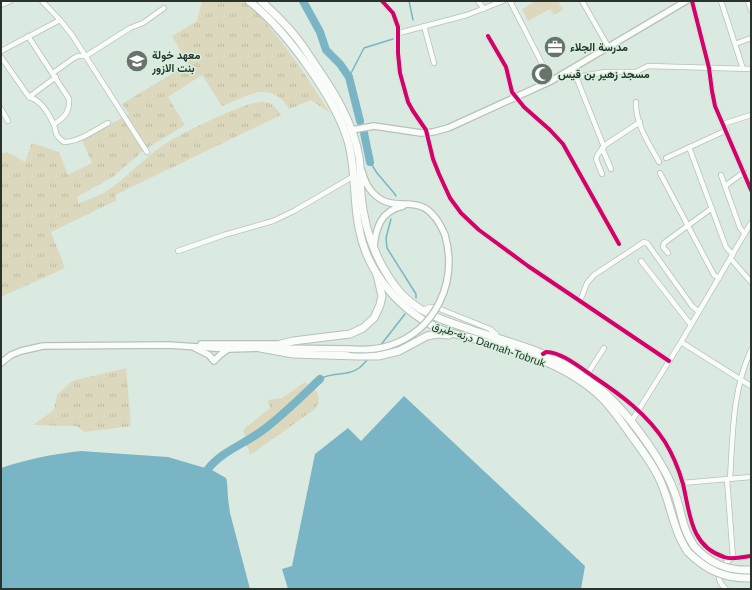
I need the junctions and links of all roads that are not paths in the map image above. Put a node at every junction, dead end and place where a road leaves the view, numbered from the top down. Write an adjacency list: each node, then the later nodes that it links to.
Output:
1 (10, 1): 14 (street)
2 (42, 1): 18 (street)
3 (249, 1): 61 (highway, درنه-طبرق Darnah-Tobruk)
4 (261, 1): 47 (highway, درنه-طبرق Darnah-Tobruk)
5 (382, 1): 20 (street)
6 (478, 1): 16 (street)
7 (503, 1): 16 (street)
8 (510, 1): 36 (street)
9 (582, 1): 25 (street)
10 (685, 1): 25 (main road)
11 (692, 1): 30 (street)
12 (721, 1): 24 (street)
13 (748, 1): 17 (street)
14 (1, 5)
15 (164, 8): 27 (street)
16 (484, 9): 19 (street)
17 (751, 10)
18 (60, 20): 21 (street); 27 (street)
19 (424, 26): 20 (street); 29 (street)
20 (399, 33): 49 (street)
21 (28, 36): 26 (street); 34 (street)
22 (488, 36): 37 (street)
23 (751, 38): 24 (street)
24 (735, 44): 32 (street)
25 (609, 48): 31 (main road)
26 (1, 51)
27 (86, 56): 34 (street); 52 (street)
28 (1, 57): 38 (street)
29 (434, 63)
30 (708, 68): 32 (street); 35 (street); 46 (street)
31 (573, 69): 35 (street); 36 (main road)
32 (742, 69): 33 (street)
33 (751, 69)
34 (54, 75): 38 (street); 45 (street)
35 (577, 77): 50 (street)
36 (551, 81): 37 (main road)
37 (516, 96): 49 (main road); 69 (street)
38 (29, 97): 45 (street)
39 (636, 102): 43 (street)
40 (1, 110): 42 (street)
41 (751, 115): 46 (street)
42 (8, 121)
43 (640, 122): 50 (street); 54 (street)
44 (108, 123): 45 (street)
45 (54, 124)
46 (723, 124): 48 (street)
47 (352, 130): 49 (main road); 55 (highway, درنه-طبرق Darnah-Tobruk)
48 (727, 130): 51 (street); 57 (street)
49 (424, 133): 78 (street)
50 (603, 147): 56 (street); 59 (street)
51 (690, 147): 53 (street); 64 (street)
52 (147, 152)
53 (666, 158)
54 (658, 162)
55 (360, 168): 68 (main road); 70 (highway, درنه-طبرق Darnah-Tobruk)
56 (611, 169)
57 (744, 172): 62 (street); 63 (street)
58 (660, 173): 66 (street)
59 (602, 174)
60 (720, 175): 62 (street)
61 (354, 176): 71 (street); 75 (highway, درنه-طبرق Darnah-Tobruk)
62 (725, 186): 67 (street)
63 (751, 190)
64 (712, 208): 66 (street); 73 (street)
65 (751, 223): 67 (street)
66 (688, 225): 72 (street); 76 (street)
67 (745, 234): 73 (street)
68 (443, 236): 70 (main road); 85 (main road, bridge)
69 (619, 244)
70 (373, 250): 90 (highway, درنه-طبرق Darnah-Tobruk)
71 (178, 251)
72 (668, 254)
73 (732, 257): 76 (street); 77 (street)
74 (641, 261): 80 (street)
75 (376, 271): 81 (highway, درنه-طبرق Darnah-Tobruk); 83 (highway)
76 (719, 278): 79 (street)
77 (751, 282)
78 (580, 300): 79 (street); 92 (street)
79 (699, 312): 80 (street)
80 (691, 325): 82 (street)
81 (461, 336): 86 (highway); 105 (highway, درنه-طبرق Darnah-Tobruk, bridge)
82 (681, 342): 92 (street); 95 (street)
83 (281, 344): 85 (main road); 91 (main road)
84 (193, 347): 88 (main road); 88 (main road); 93 (main road)
85 (349, 347): 86 (main road)
86 (260, 348): 88 (main road)
87 (604, 348): 94 (street)
88 (229, 349)
89 (751, 350): 95 (street)
90 (543, 354): 94 (street); 98 (highway, درنه-طبرق Darnah-Tobruk)
91 (1, 359)
92 (669, 361): 97 (street)
93 (1, 363)
94 (588, 373): 97 (street)
95 (740, 379): 96 (street); 100 (street)
96 (751, 386)
97 (639, 410): 98 (street); 101 (street)
98 (631, 422): 104 (highway, درنه-طبرق Darnah-Tobruk, bridge)
99 (751, 477): 100 (street)
100 (728, 479): 101 (street); 103 (street)
101 (682, 483): 103 (street)
102 (751, 556): 103 (street)
103 (733, 558): 106 (street)
104 (751, 570)
105 (751, 578)
106 (726, 589)

